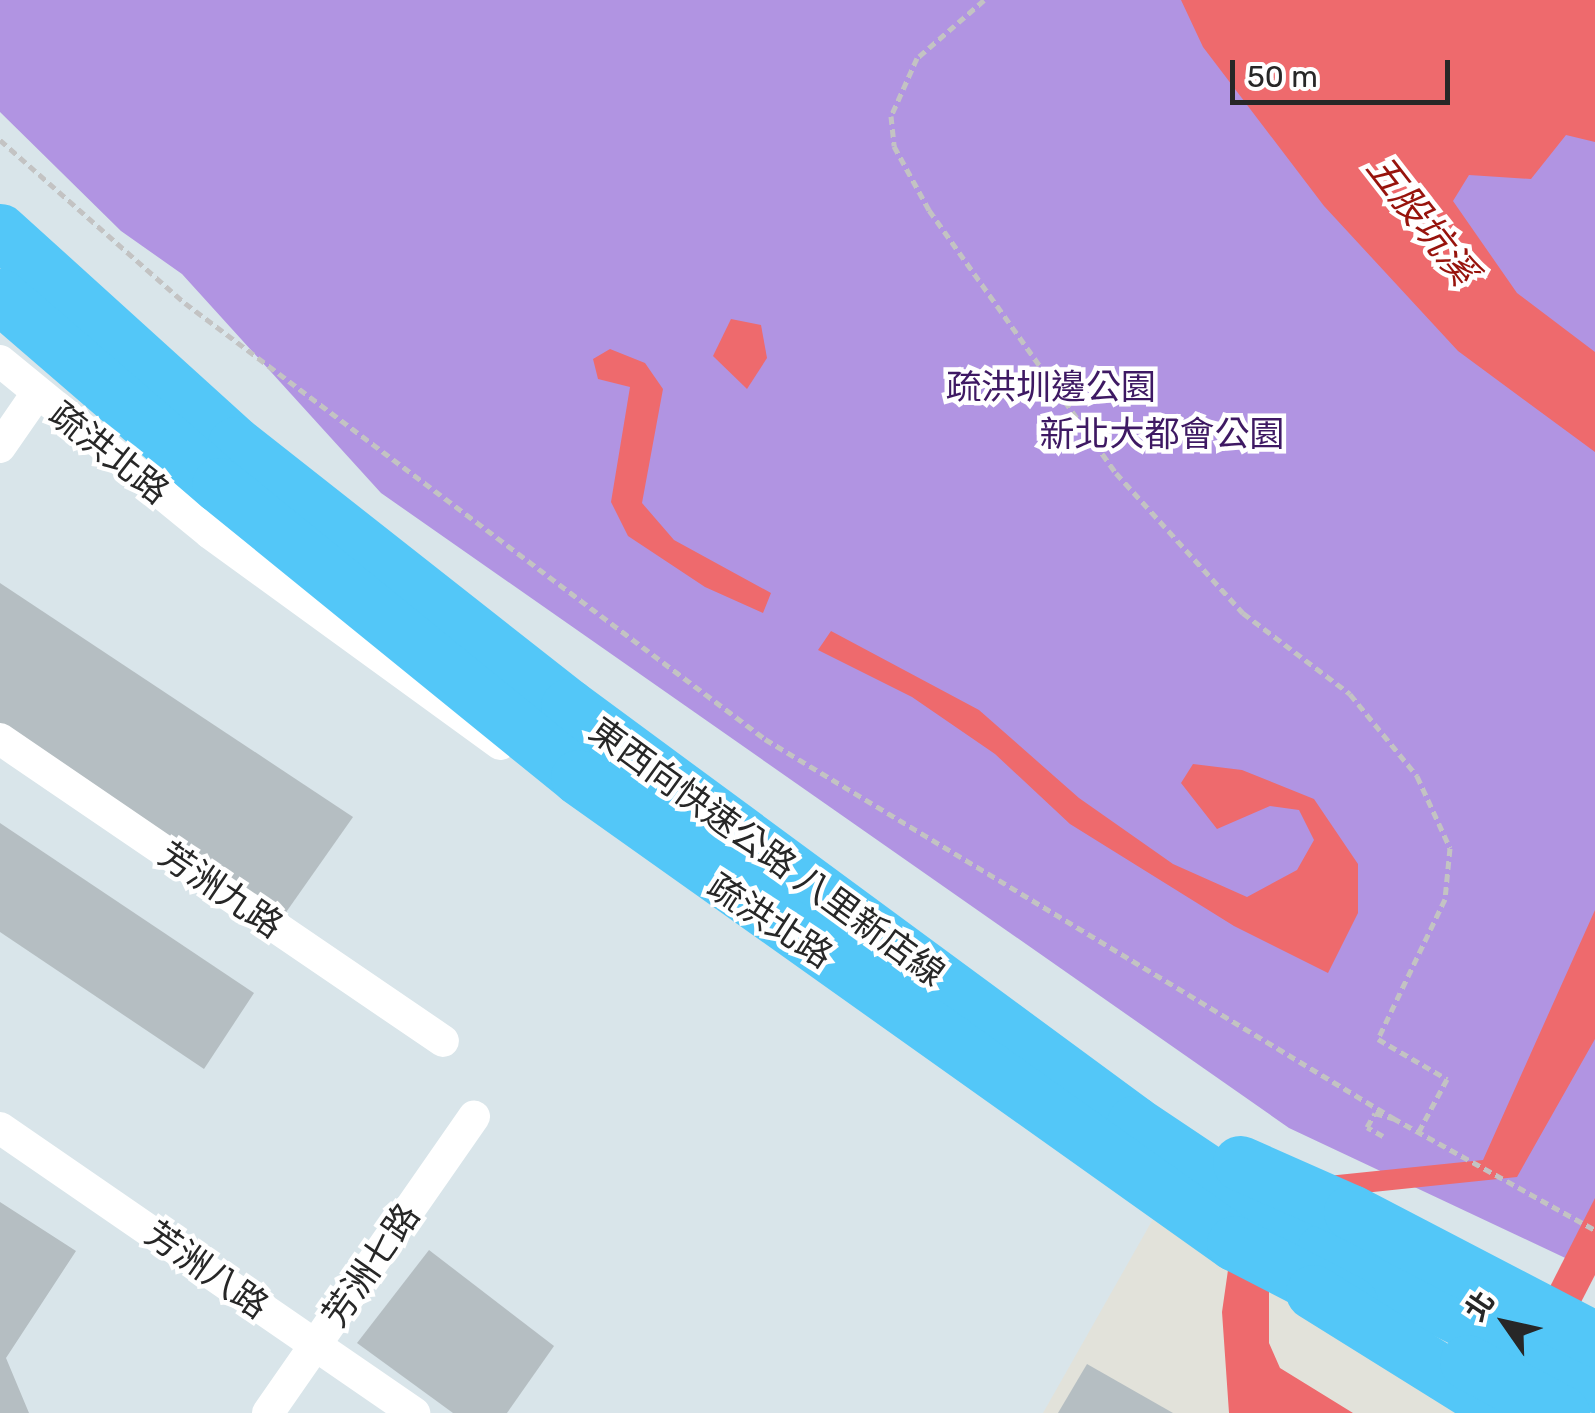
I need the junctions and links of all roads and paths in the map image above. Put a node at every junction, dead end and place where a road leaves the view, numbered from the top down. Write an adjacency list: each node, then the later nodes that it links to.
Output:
1 (984, 0): 14 (path)
2 (0, 140): 11 (path)
3 (0, 232): 12 (highway, 東西向快速公路 八里新店線)
4 (0, 296): 17 (highway, 東西向快速公路 八里新店線)
5 (0, 362): 6 (street, 疏洪北路)
6 (36, 395): 7 (street); 20 (street, 疏洪北路)
7 (0, 447)
8 (0, 739): 9 (street, 芳洲九路)
9 (443, 1041)
10 (474, 1117): 19 (street, 芳洲七路)
11 (1392, 1120): 14 (path); 15 (path)
12 (1134, 1123): 18 (highway); 21 (highway, 東西向快速公路 八里新店線)
13 (0, 1128): 19 (street, 芳洲八路)
14 (1418, 1132): 16 (path)
15 (1383, 1136)
16 (1595, 1230)
17 (1234, 1243): 25 (highway); 26 (highway, 東西向快速公路 八里新店線)
18 (1595, 1341): 20 (street)
19 (315, 1345): 23 (street, 芳洲七路); 24 (street, 芳洲八路)
20 (1473, 1354): 27 (street, 疏洪北路)
21 (1595, 1384)
22 (1595, 1394): 27 (street)
23 (268, 1413)
24 (414, 1413)
25 (1507, 1413)
26 (1562, 1413)
27 (1585, 1413)

